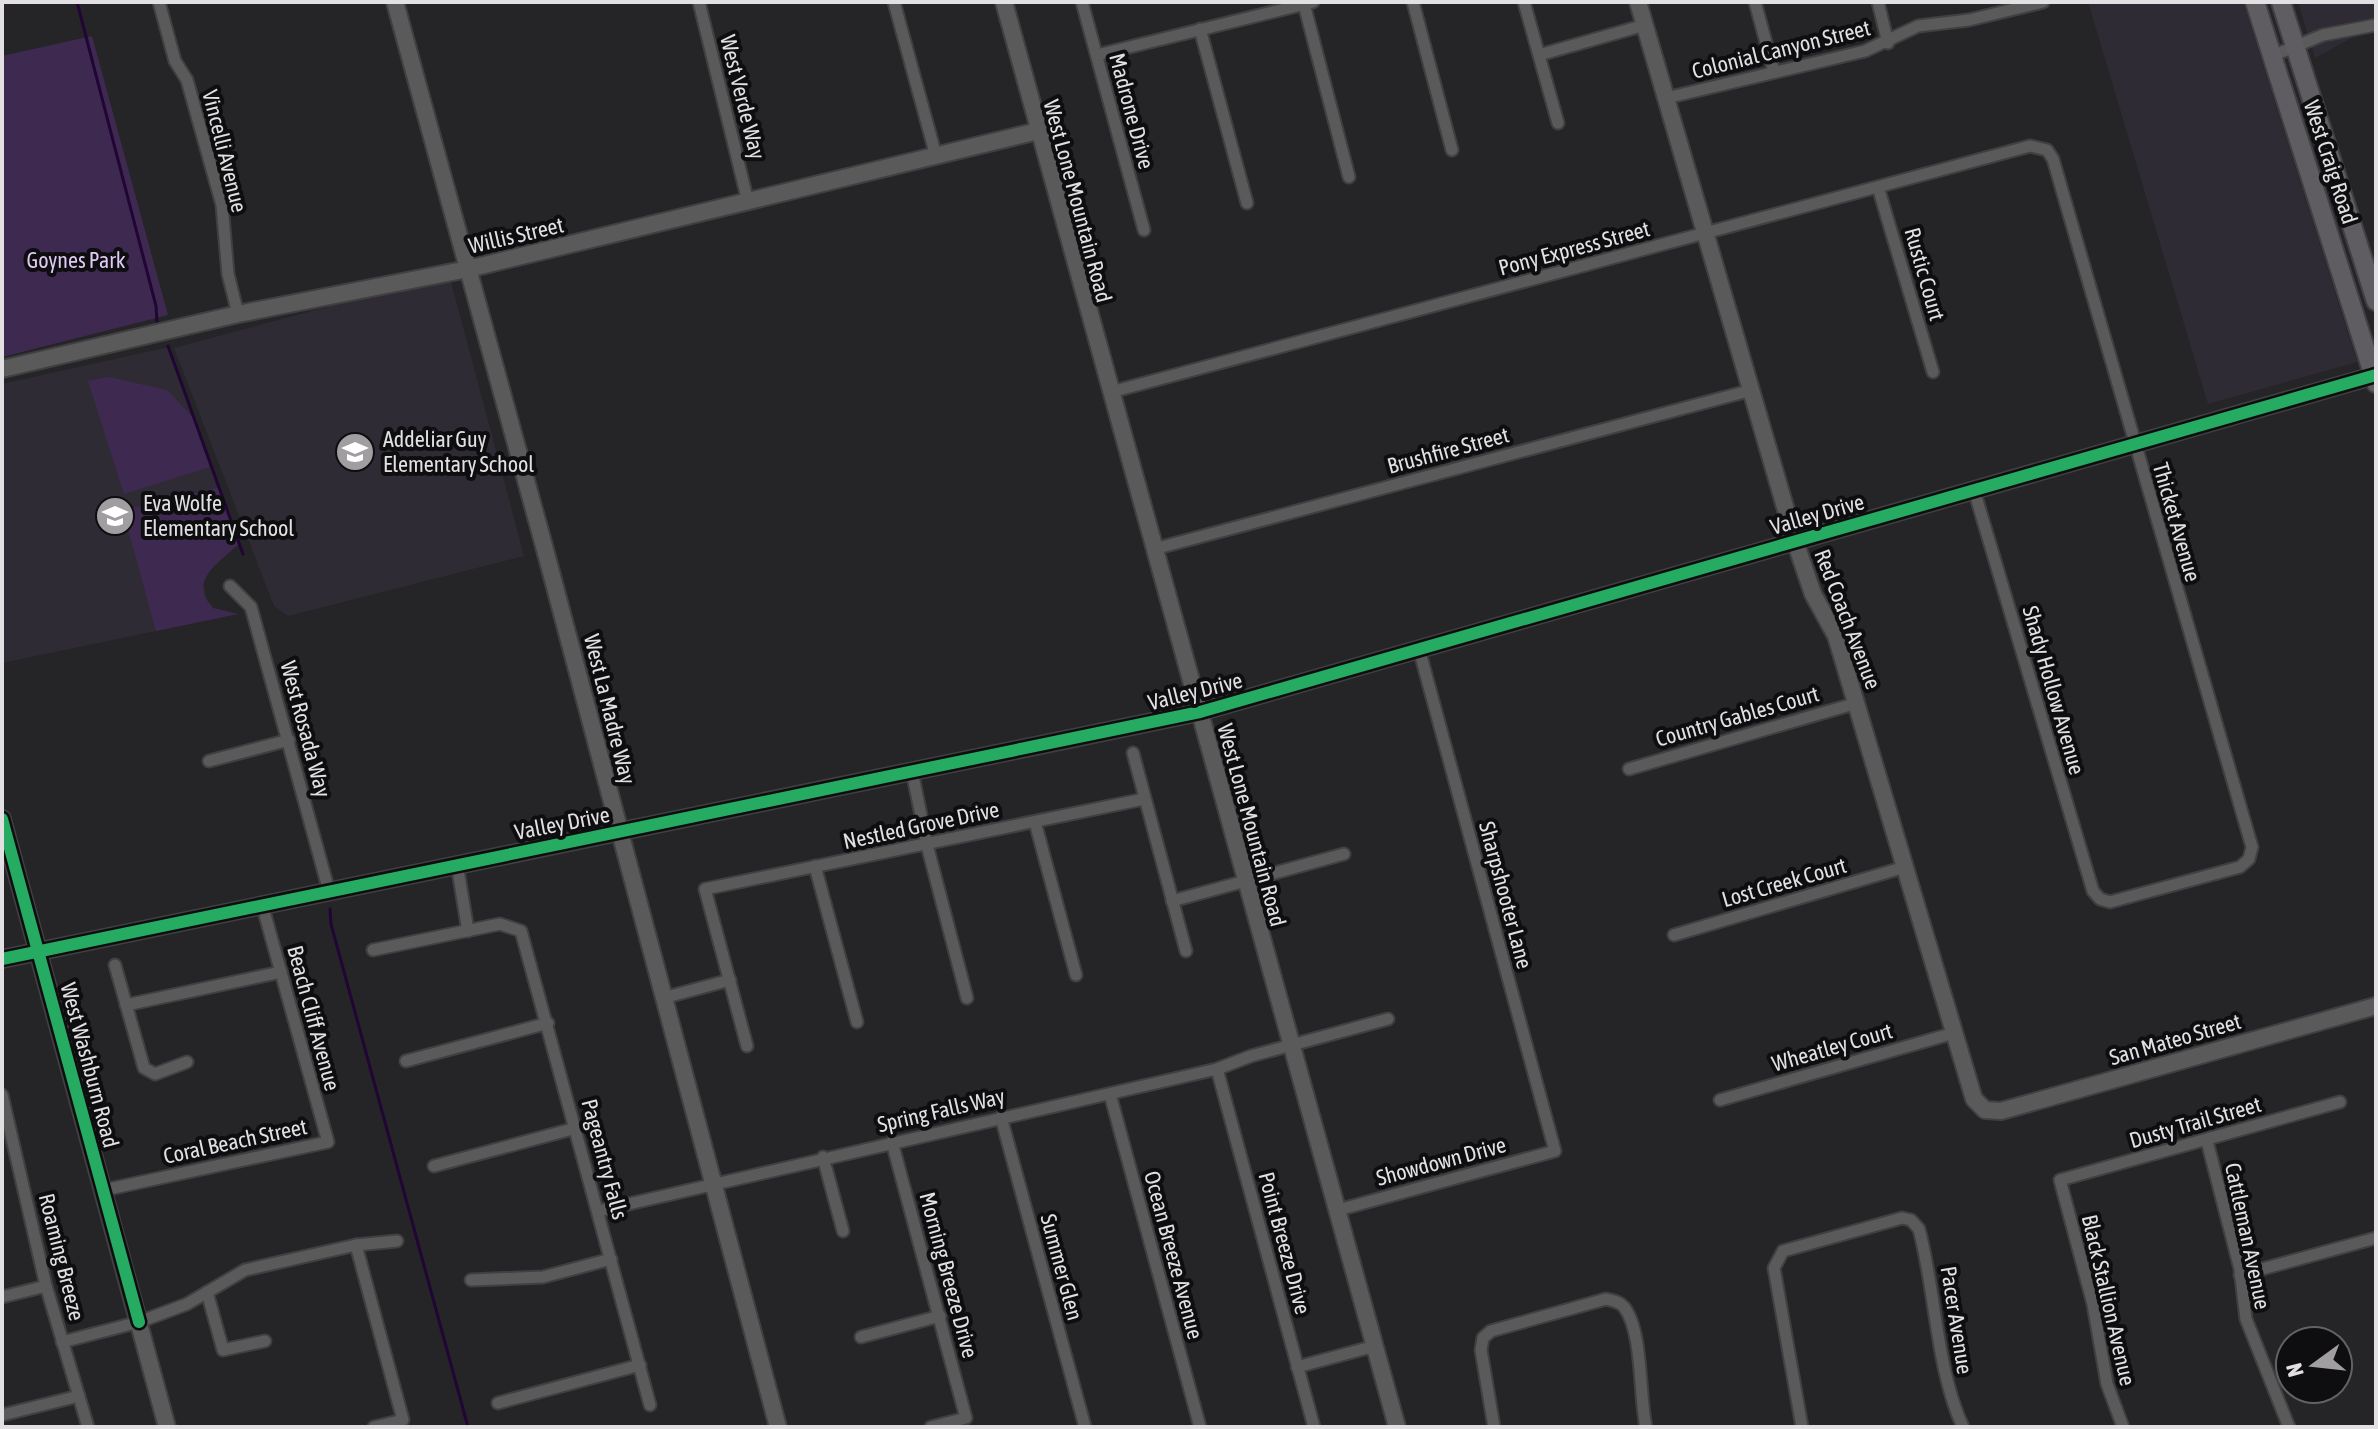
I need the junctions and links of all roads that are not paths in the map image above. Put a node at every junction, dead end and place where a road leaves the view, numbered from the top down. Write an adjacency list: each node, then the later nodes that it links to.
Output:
1 (159, 2): 39 (street, Vincelli Avenue)
2 (395, 2): 37 (street, West La Madre Way)
3 (699, 2): 33 (street, West Verde Way)
4 (894, 2): 30 (street)
5 (1004, 2): 27 (street, West Lone Mountain Road)
6 (1082, 2): 21 (street, Madrone Drive)
7 (1413, 2): 28 (street)
8 (1524, 2): 22 (street)
9 (1638, 2): 16 (street, Red Coach Avenue)
10 (1755, 2): 24 (street)
11 (1878, 2): 19 (street)
12 (2255, 2): 23 (main road, West Craig Road)
13 (2281, 2): 20 (main road, West Craig Road)
14 (1308, 3): 18 (street); 31 (street)
15 (2037, 3): 19 (street, Colonial Canyon Street)
16 (1645, 25): 22 (street); 25 (street, Red Coach Avenue)
17 (2375, 28): 20 (street)
18 (1200, 29): 21 (street); 34 (street)
19 (1888, 43): 24 (street, Colonial Canyon Street)
20 (2295, 49): 23 (street); 38 (main road, West Craig Road)
21 (1097, 55): 35 (street, Madrone Drive)
22 (1539, 55): 26 (street)
23 (2272, 56): 42 (main road, West Craig Road)
24 (1774, 72): 25 (street, Colonial Canyon Street)
25 (1666, 98): 36 (street, Red Coach Avenue)
26 (1558, 123)
27 (1038, 131): 30 (street, Willis Street); 44 (street, West Lone Mountain Road)
28 (1452, 150)
29 (2047, 150): 32 (street, Pony Express Street); 45 (street, Thicket Avenue)
30 (936, 156): 33 (street, Willis Street)
31 (1349, 177)
32 (1878, 187): 36 (street, Pony Express Street); 41 (street, Rustic Court)
33 (748, 202): 37 (street, Willis Street)
34 (1247, 203)
35 (1144, 230)
36 (1705, 233): 43 (street, Red Coach Avenue); 44 (street, Pony Express Street)
37 (468, 269): 39 (street, Willis Street); 61 (street, West La Madre Way)
38 (2376, 301)
39 (238, 314): 40 (street, Willis Street)
40 (2, 369)
41 (1933, 372)
42 (2375, 378): 45 (street, Valley Drive)
43 (1752, 390): 47 (street, Red Coach Avenue); 48 (street, Brushfire Street)
44 (1111, 392): 48 (street, West Lone Mountain Road)
45 (2134, 444): 46 (street, Valley Drive); 70 (street, Thicket Avenue)
46 (1974, 490): 47 (street, Valley Drive); 70 (street, Shady Hollow Avenue)
47 (1795, 541): 50 (street, Valley Drive); 51 (street, Red Coach Avenue)
48 (1154, 549): 52 (street, West Lone Mountain Road)
49 (230, 586): 53 (street, West Rosada Way)
50 (1419, 649): 52 (street, Valley Drive); 106 (street, Sharpshooter Lane)
51 (1857, 703): 56 (street, Country Gables Court); 66 (street, Red Coach Avenue)
52 (1200, 712): 57 (street, Valley Drive); 68 (street, West Lone Mountain Road)
53 (289, 740): 55 (street); 69 (street, West Rosada Way)
54 (1133, 753): 58 (street)
55 (209, 761)
56 (1629, 769)
57 (912, 771): 61 (street, Valley Drive); 62 (street)
58 (1144, 799): 60 (street, Nestled Grove Drive); 71 (street)
59 (2, 819): 67 (street, West Washburn Road)
60 (1035, 822): 62 (street, Nestled Grove Drive); 81 (street)
61 (618, 833): 64 (street, Valley Drive); 83 (street, West La Madre Way)
62 (927, 845): 65 (street, Nestled Grove Drive); 84 (street)
63 (1344, 854): 68 (street)
64 (457, 864): 69 (street, Valley Drive); 73 (street)
65 (815, 866): 82 (street, Nestled Grove Drive); 88 (street)
66 (1905, 867): 74 (street, Lost Creek Court); 90 (street, Red Coach Avenue)
67 (9, 868): 75 (street, West Washburn Road)
68 (1247, 881): 71 (street); 92 (street, West Lone Mountain Road)
69 (329, 891): 72 (street, Valley Drive)
70 (2100, 899)
71 (1172, 901): 77 (street)
72 (262, 904): 75 (street, Valley Drive); 80 (street, Beach Cliff Avenue)
73 (468, 931): 76 (street); 89 (street, Pageantry Falls)
74 (1674, 935)
75 (39, 950): 78 (street, Valley Drive); 111 (street, West Washburn Road)
76 (373, 950)
77 (1186, 951)
78 (2, 959)
79 (115, 965): 85 (street)
80 (281, 972): 85 (street); 104 (street, Beach Cliff Avenue)
81 (1076, 975)
82 (730, 980): 83 (street); 91 (street)
83 (663, 998): 110 (street, West La Madre Way)
84 (967, 998)
85 (126, 1005): 94 (street)
86 (2376, 1006): 100 (street, San Mateo Street)
87 (1388, 1019): 92 (street, Spring Falls Way)
88 (857, 1022)
89 (548, 1023): 93 (street); 102 (street, Pageantry Falls)
90 (1954, 1033): 98 (street, Wheatley Court); 100 (street, Red Coach Avenue)
91 (747, 1046)
92 (1292, 1046): 95 (street, Spring Falls Way); 112 (street, West Lone Mountain Road)
93 (406, 1061)
94 (187, 1062)
95 (1217, 1069): 96 (street, Spring Falls Way); 131 (street, Point Breeze Drive)
96 (1110, 1094): 101 (street, Spring Falls Way); 142 (street, Ocean Breeze Avenue)
97 (2, 1095): 121 (street, Roaming Breeze)
98 (1720, 1100)
99 (2340, 1102): 103 (street, Dusty Trail Street)
100 (1985, 1110)
101 (1001, 1117): 105 (street, Spring Falls Way); 141 (street, Summer Glen)
102 (576, 1128): 108 (street); 113 (street, Pageantry Falls)
103 (2207, 1141): 109 (street, Dusty Trail Street); 119 (street, Cattleman Avenue)
104 (328, 1142): 111 (street, Coral Beach Street)
105 (892, 1142): 107 (street, Spring Falls Way); 124 (street, Morning Breeze Drive)
106 (1555, 1151): 112 (street, Showdown Drive)
107 (823, 1157): 110 (street, Spring Falls Way); 114 (street)
108 (434, 1166)
109 (2060, 1180): 149 (street, Black Stallion Avenue)
110 (712, 1187): 113 (street, Spring Falls Way); 139 (street, West La Madre Way)
111 (104, 1190): 125 (street, West Washburn Road)
112 (1338, 1210): 129 (street, West Lone Mountain Road)
113 (598, 1211): 118 (street, Pageantry Falls)
114 (843, 1231)
115 (2376, 1238): 119 (street)
116 (397, 1241): 117 (street)
117 (356, 1245): 122 (street); 138 (street)
118 (611, 1259): 120 (street); 130 (street, Pageantry Falls)
119 (2240, 1275): 150 (street, Cattleman Avenue)
120 (471, 1280)
121 (46, 1286): 123 (street); 128 (street, Roaming Breeze)
122 (207, 1292): 125 (street); 127 (street)
123 (2, 1297)
124 (940, 1316): 126 (street); 140 (street, Morning Breeze Drive)
125 (139, 1322): 128 (street); 137 (street, West Washburn Road)
126 (861, 1337)
127 (265, 1341)
128 (62, 1342): 132 (street, Roaming Breeze)
129 (1375, 1346): 131 (street); 144 (street, West Lone Mountain Road)
130 (640, 1365): 133 (street); 134 (street, Pageantry Falls)
131 (1297, 1367): 143 (street, Point Breeze Drive)
132 (79, 1396): 135 (street); 136 (street, Roaming Breeze)
133 (498, 1403)
134 (650, 1405)
135 (2, 1415)
136 (88, 1427)
137 (167, 1427)
138 (374, 1427)
139 (778, 1427)
140 (931, 1427)
141 (1085, 1427)
142 (1200, 1427)
143 (1314, 1427)
144 (1397, 1427)
145 (1494, 1427): 146 (street)
146 (1646, 1427)
147 (1802, 1427): 148 (street, Pacer Avenue)
148 (1963, 1427)
149 (2123, 1427)
150 (2289, 1427)

